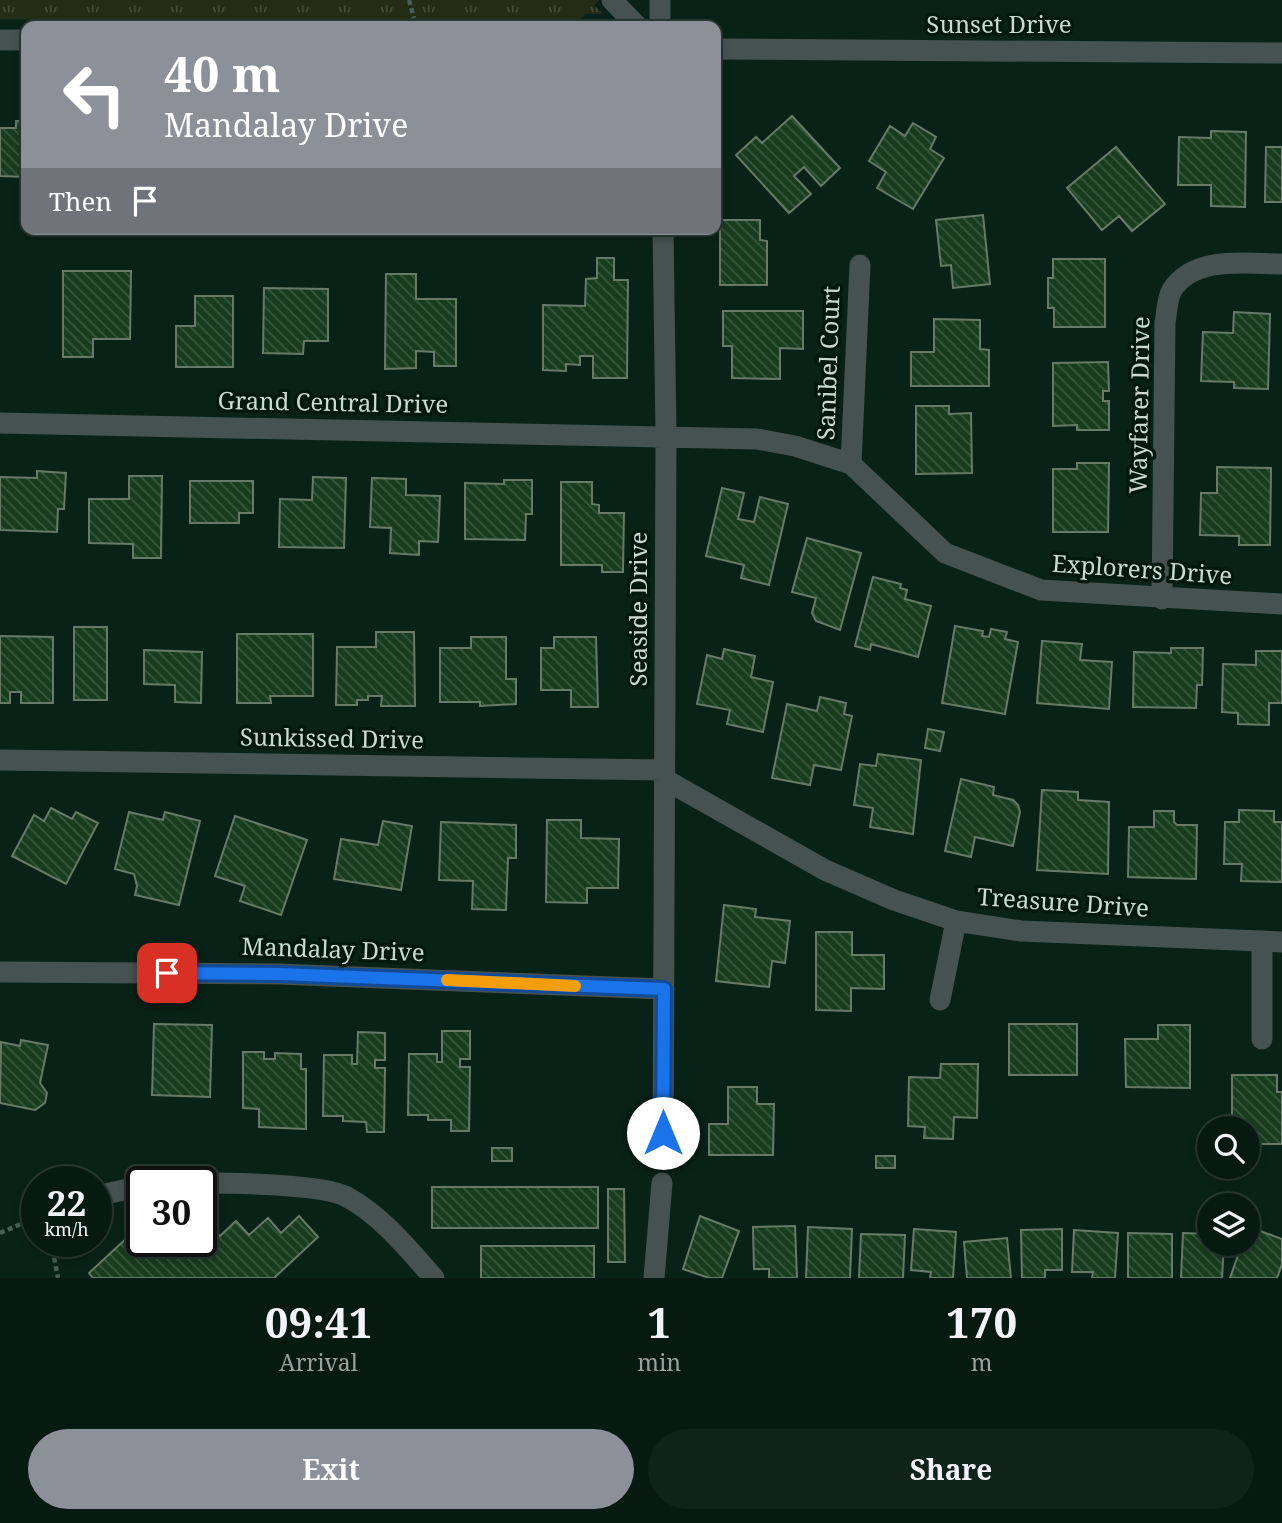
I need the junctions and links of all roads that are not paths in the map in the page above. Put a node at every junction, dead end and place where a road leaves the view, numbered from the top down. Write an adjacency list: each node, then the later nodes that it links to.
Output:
1 (612, 0): 3 (street)
2 (660, 0): 4 (street)
3 (632, 21)
4 (660, 21)
5 (0, 40): 6 (street)
6 (21, 40)
7 (721, 49): 8 (street, Sunset Drive)
8 (1282, 53)
9 (663, 235): 13 (street, Seaside Drive)
10 (1282, 264): 15 (street, Wayfarer Drive)
11 (860, 265): 14 (street, Sanibel Court)
12 (0, 423): 13 (street, Grand Central Drive)
13 (666, 435): 14 (street, Explorers Drive); 18 (street, Seaside Drive)
14 (851, 464): 15 (street, Explorers Drive)
15 (1162, 599): 16 (street, Explorers Drive)
16 (1282, 604)
17 (0, 760): 18 (street, Sunkissed Drive)
18 (664, 774): 19 (street, Treasure Drive); 22 (street, Seaside Drive)
19 (956, 921): 20 (street, Treasure Drive); 23 (street)
20 (1272, 941): 24 (street)
21 (0, 972): 22 (street, Mandalay Drive)
22 (664, 989): 25 (street, Seaside Drive)
23 (940, 1000)
24 (1262, 1040)
25 (663, 1158)
26 (662, 1183): 29 (street)
27 (217, 1184): 28 (street)
28 (434, 1278)
29 (654, 1278)

